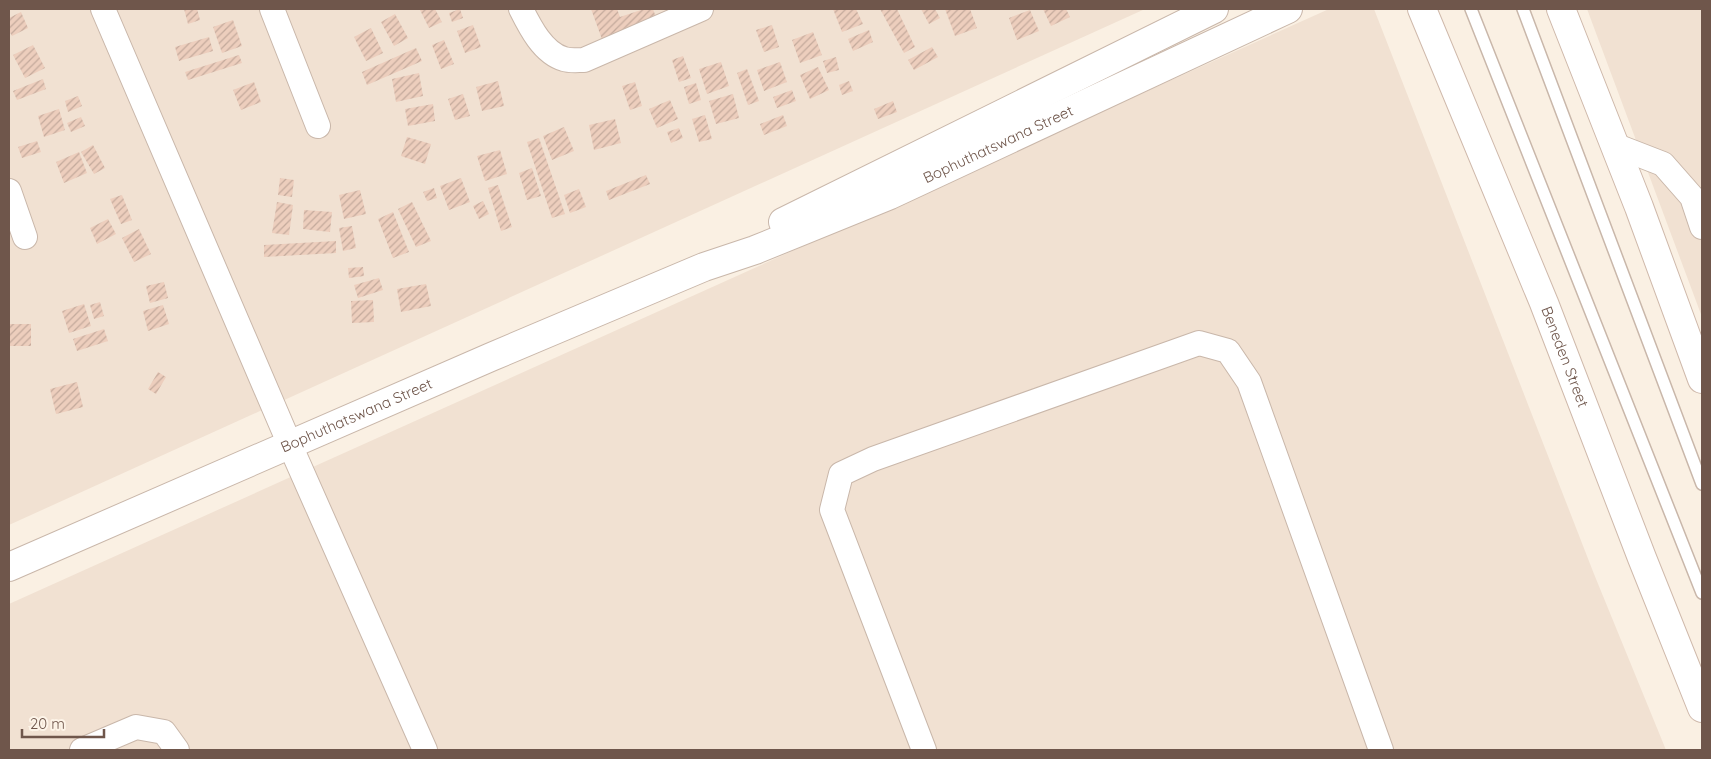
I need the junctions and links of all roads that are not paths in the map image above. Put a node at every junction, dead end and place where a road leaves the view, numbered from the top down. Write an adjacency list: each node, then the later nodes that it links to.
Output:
1 (103, 9): 18 (street)
2 (272, 9): 11 (street)
3 (522, 9): 4 (street)
4 (701, 9)
5 (1214, 9): 16 (street, Bophuthatswana Street)
6 (1288, 9): 16 (street, Bophuthatswana Street)
7 (1422, 9): 22 (street, Beneden Street)
8 (1471, 9): 21 (lane)
9 (1523, 9): 19 (lane)
10 (1560, 9): 12 (street)
11 (318, 126)
12 (1614, 145): 14 (street); 17 (street)
13 (9, 191): 15 (street)
14 (1702, 226)
15 (25, 237)
16 (704, 267): 18 (street, Bophuthatswana Street)
17 (1702, 378)
18 (290, 445): 20 (street, Bophuthatswana Street); 25 (street)
19 (1702, 484)
20 (9, 567)
21 (1702, 593)
22 (1702, 708)
23 (82, 750): 24 (street)
24 (177, 750)
25 (426, 750)
26 (924, 750): 27 (street)
27 (1380, 750)

